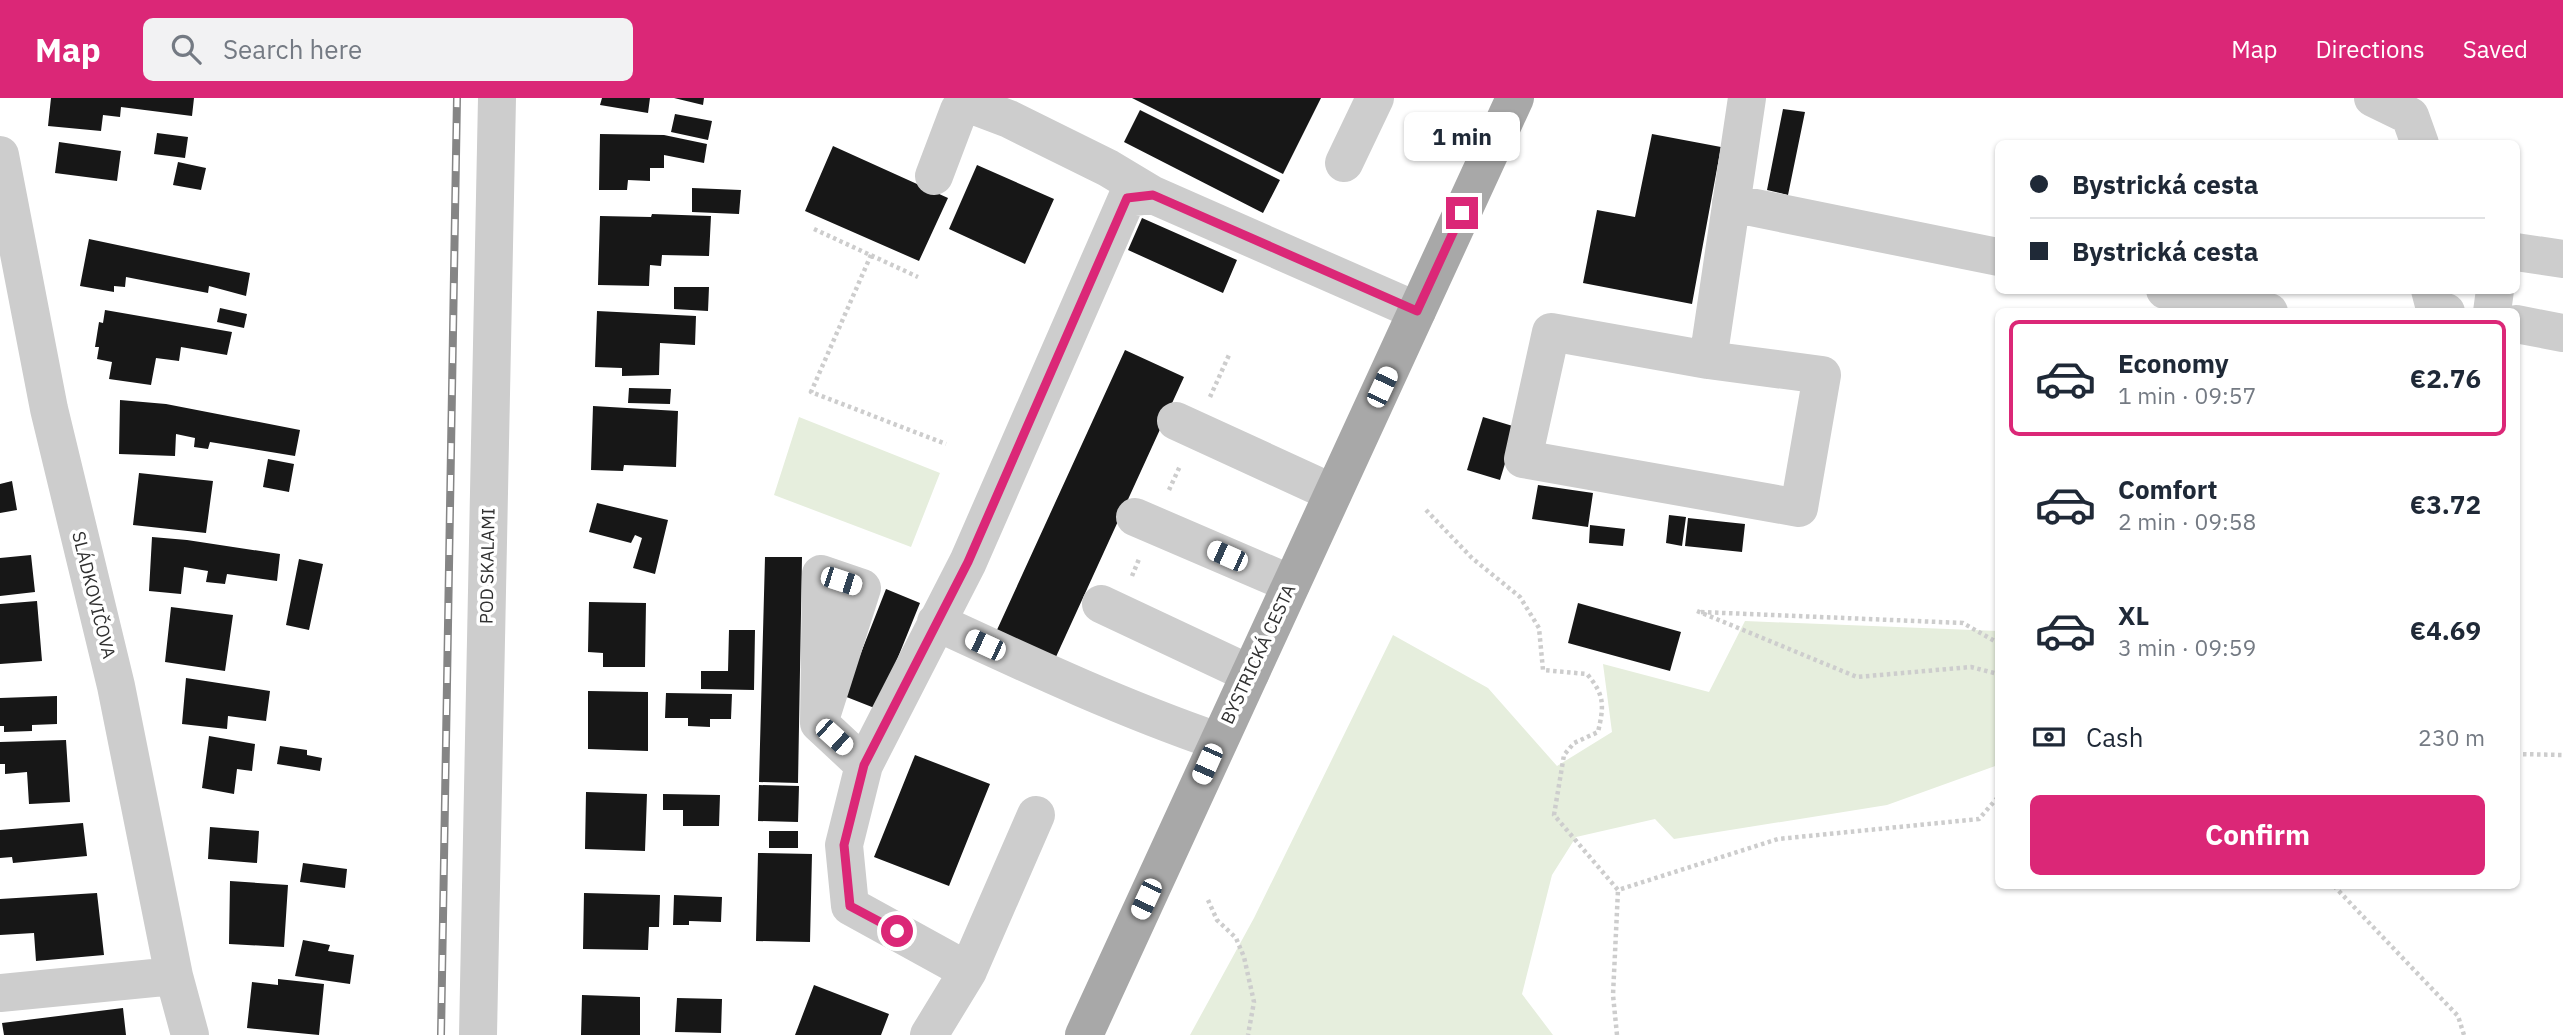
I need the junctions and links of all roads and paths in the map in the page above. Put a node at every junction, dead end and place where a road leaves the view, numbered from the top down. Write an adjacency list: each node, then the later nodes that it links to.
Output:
1 (497, 98): 49 (street, POD SKALAMI)
2 (1375, 98): 8 (street)
3 (1515, 98): 20 (main road, BYSTRICKÁ CESTA)
4 (1747, 98): 11 (street)
5 (2373, 98): 6 (street)
6 (2419, 140)
7 (0, 155): 46 (street, SLÁDKOVIČOVA)
8 (1344, 163)
9 (934, 176): 10 (street)
10 (1153, 195): 20 (street); 31 (street)
11 (1731, 203): 15 (street); 23 (street)
12 (814, 229): 14 (path)
13 (2520, 253): 16 (street)
14 (871, 256): 17 (path); 25 (path)
15 (1995, 256)
16 (2563, 259)
17 (918, 277)
18 (2184, 294): 19 (street)
19 (2250, 308)
20 (1417, 311): 26 (main road, BYSTRICKÁ CESTA)
21 (2520, 325): 22 (street)
22 (2563, 333)
23 (1708, 360): 23 (street)
24 (1176, 421): 26 (street)
25 (946, 444)
26 (1334, 494): 29 (main road, BYSTRICKÁ CESTA)
27 (1426, 510): 43 (path)
28 (1135, 517): 29 (street)
29 (1291, 584): 34 (main road, BYSTRICKÁ CESTA)
30 (1101, 604): 34 (street)
31 (936, 622): 36 (street); 39 (street)
32 (1995, 641): 33 (path)
33 (1995, 673)
34 (1250, 674): 36 (main road, BYSTRICKÁ CESTA)
35 (819, 723): 39 (street)
36 (1217, 741): 51 (main road, BYSTRICKÁ CESTA)
37 (2520, 754): 38 (path)
38 (2563, 755)
39 (864, 765): 45 (street)
40 (1995, 800): 43 (path)
41 (1036, 815): 45 (street)
42 (2337, 889): 54 (path)
43 (1618, 890): 53 (path)
44 (1208, 900): 52 (path)
45 (968, 971): 50 (street)
46 (174, 976): 47 (street); 48 (street, SLÁDKOVIČOVA)
47 (0, 993)
48 (190, 1035)
49 (478, 1035)
50 (929, 1035)
51 (1084, 1035)
52 (1248, 1035)
53 (1618, 1035)
54 (2464, 1035)

